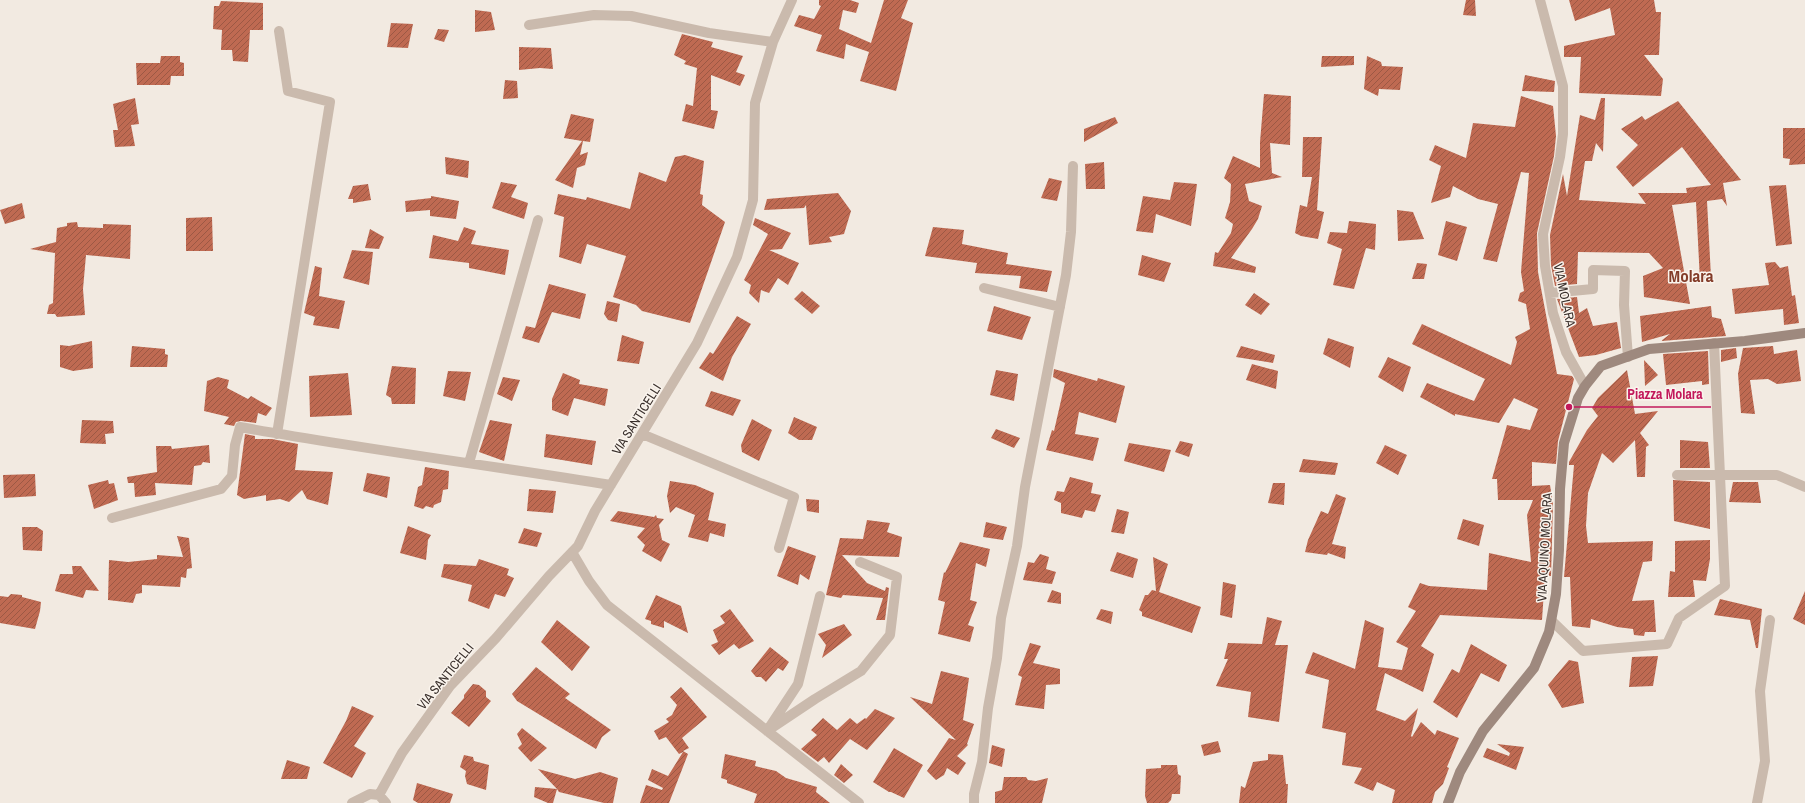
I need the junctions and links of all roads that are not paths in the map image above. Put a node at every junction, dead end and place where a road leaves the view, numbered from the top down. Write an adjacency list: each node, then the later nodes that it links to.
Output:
1 (792, 0): 5 (street, VIA SANTICELLI)
2 (1540, 0): 9 (street, VIA MOLARA)
3 (529, 25): 5 (street)
4 (279, 32): 15 (street)
5 (773, 42): 16 (street, VIA SANTICELLI)
6 (1073, 166): 10 (street)
7 (538, 220): 17 (street)
8 (984, 288): 10 (street)
9 (1550, 293): 13 (street); 14 (street, VIA MOLARA)
10 (1060, 307): 34 (street)
11 (1805, 333): 12 (street)
12 (1714, 343): 13 (street); 19 (street)
13 (1628, 357): 14 (street)
14 (1585, 386): 28 (street, VIA AQUINO MOLARA)
15 (277, 434): 17 (street); 22 (street)
16 (642, 434): 20 (street, VIA SANTICELLI); 23 (street)
17 (469, 463): 20 (street)
18 (1677, 475): 19 (street)
19 (1720, 475): 21 (street); 28 (street)
20 (611, 485): 24 (street, VIA SANTICELLI)
21 (1805, 487)
22 (112, 518)
23 (779, 548)
24 (572, 552): 29 (street); 30 (street, VIA SANTICELLI)
25 (860, 562): 29 (street)
26 (820, 596): 29 (street)
27 (1770, 620): 36 (street)
28 (1552, 621): 35 (street, VIA AQUINO MOLARA)
29 (767, 731): 33 (street)
30 (379, 795): 31 (street); 32 (street)
31 (352, 803)
32 (386, 803)
33 (859, 803)
34 (974, 803)
35 (1448, 803)
36 (1758, 803)

